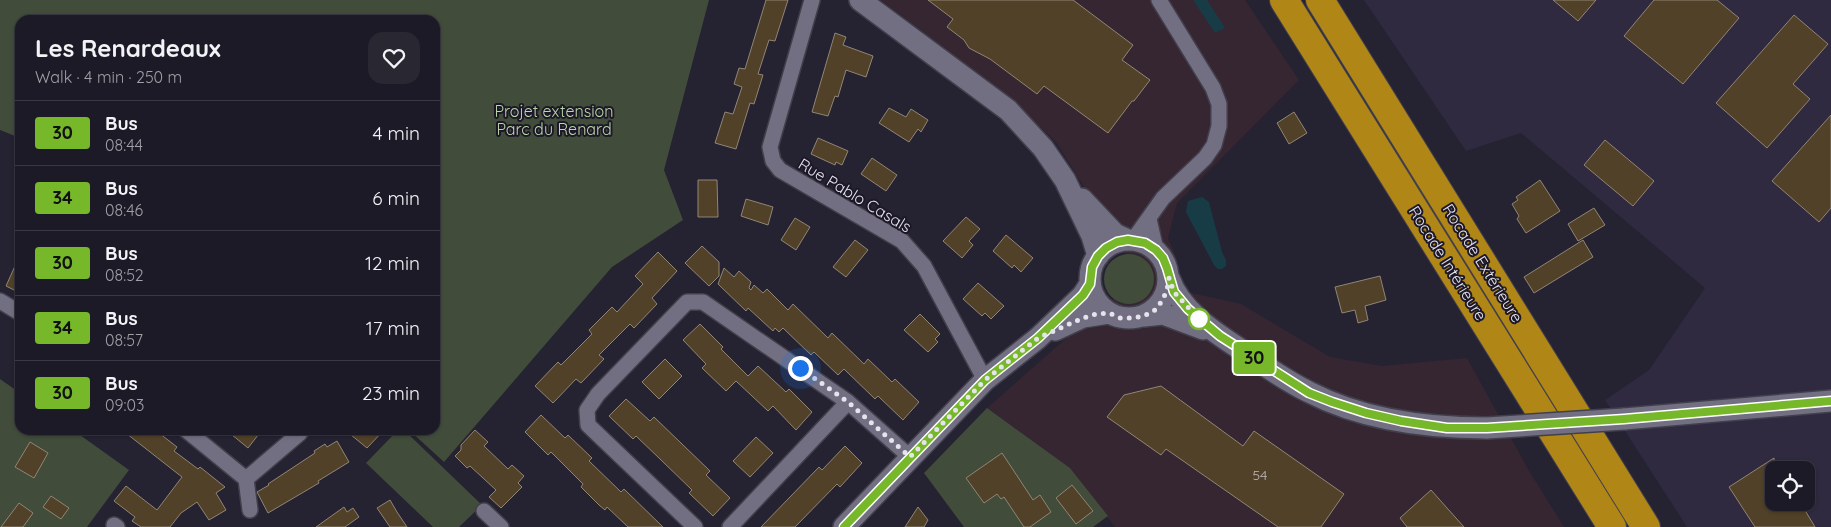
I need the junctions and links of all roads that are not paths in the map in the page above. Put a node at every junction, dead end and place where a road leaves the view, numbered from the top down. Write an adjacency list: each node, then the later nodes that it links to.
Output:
1 (812, 0): 19 (street, Rue Pablo Casals)
2 (860, 0): 6 (street)
3 (1159, 0): 7 (street)
4 (1284, 0): 32 (highway, Rocade Intérieure)
5 (1320, 0): 33 (highway, Rocade Extérieure)
6 (1065, 180): 8 (street); 10 (street)
7 (1149, 219): 8 (street); 9 (street)
8 (1131, 240): 9 (street); 10 (street)
9 (1156, 250): 11 (street)
10 (1098, 256): 12 (street)
11 (1169, 278): 16 (street); 17 (street)
12 (1090, 284): 15 (street); 18 (street)
13 (0, 302): 14 (street)
14 (15, 310)
15 (1109, 313): 16 (street); 18 (street)
16 (1144, 316): 17 (street)
17 (1220, 336): 20 (street, bridge)
18 (1038, 338): 19 (street)
19 (985, 380): 24 (street)
20 (1831, 401)
21 (848, 402): 24 (street); 29 (street); 30 (street)
22 (192, 435): 25 (street)
23 (298, 435): 25 (street)
24 (910, 457): 31 (street)
25 (246, 479): 26 (street)
26 (250, 510)
27 (484, 510): 28 (street)
28 (501, 527)
29 (695, 527)
30 (730, 527)
31 (844, 527)
32 (1612, 527)
33 (1646, 527)

